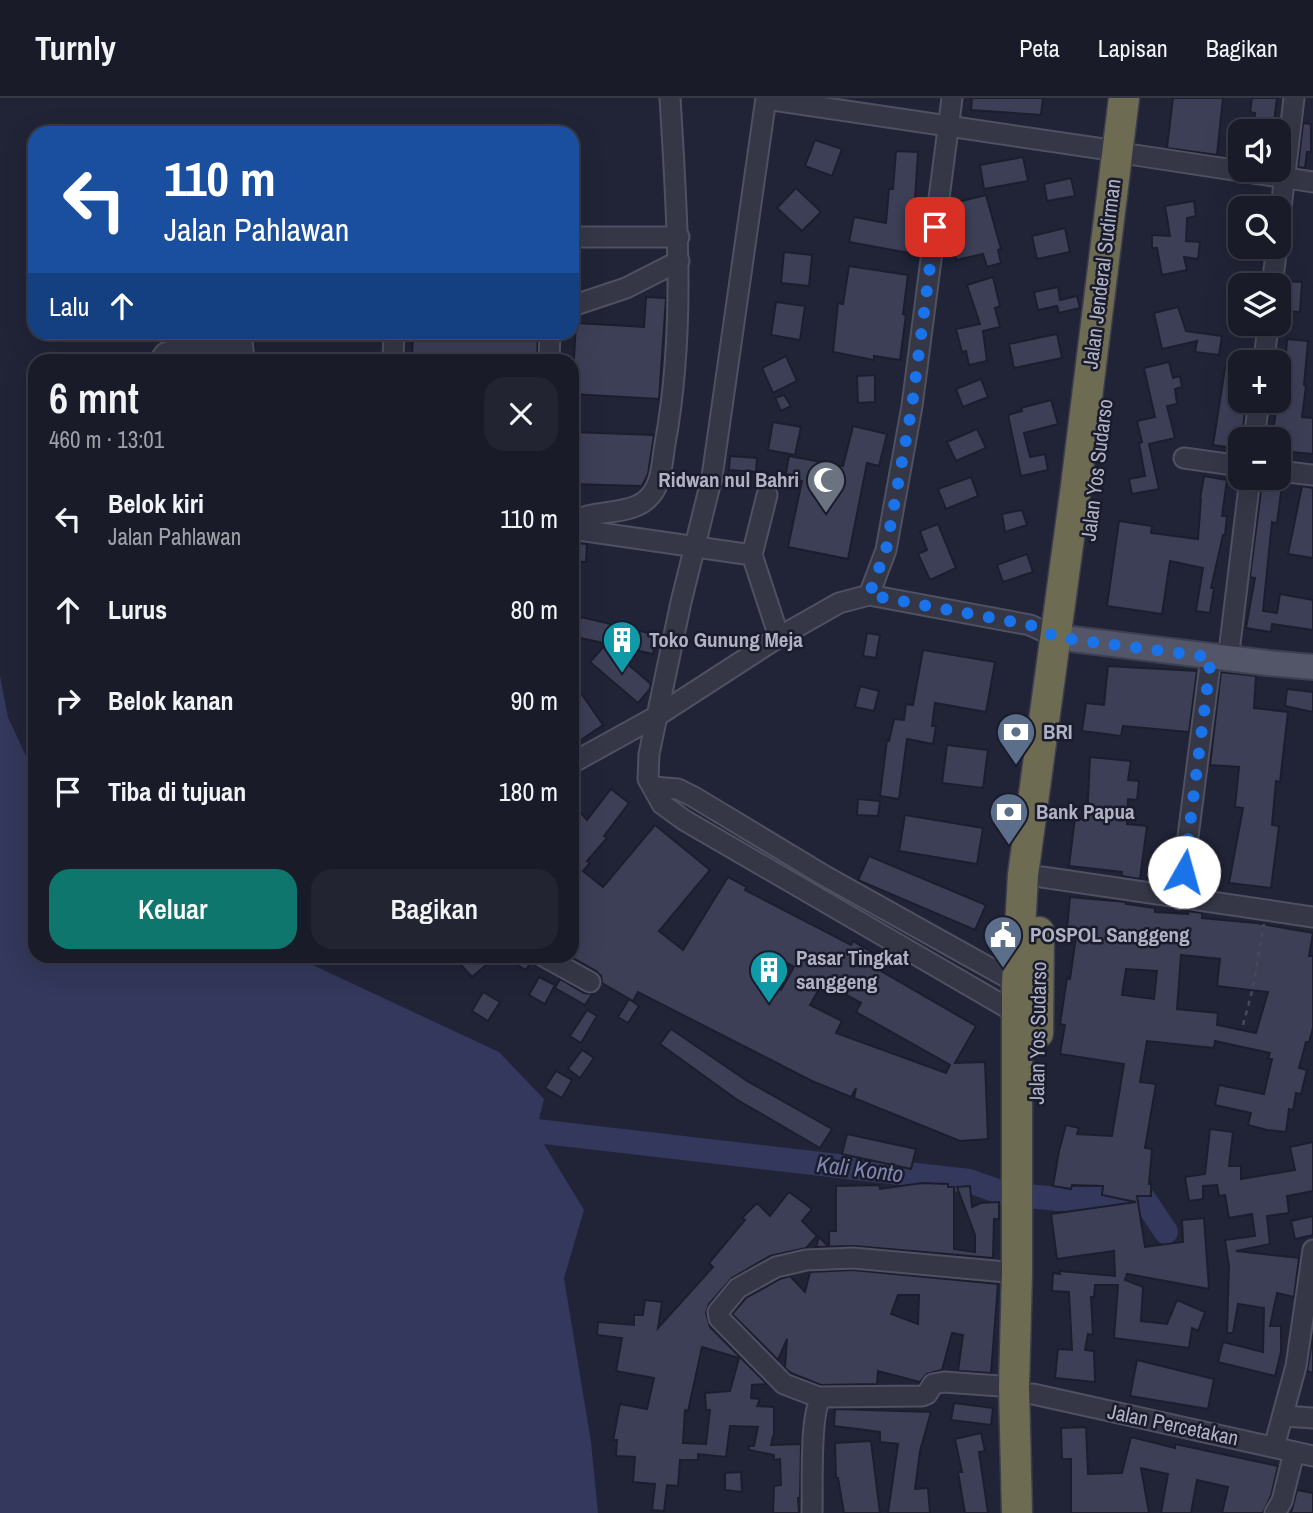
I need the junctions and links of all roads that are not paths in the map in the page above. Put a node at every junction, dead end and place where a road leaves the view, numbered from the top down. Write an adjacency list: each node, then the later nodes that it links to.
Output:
1 (670, 98): 14 (street)
2 (766, 98): 8 (street); 27 (street)
3 (952, 98): 8 (street)
4 (1124, 98): 9 (highway, Jalan Jenderal Sudirman)
5 (1142, 98): 9 (highway, Jalan Yos Sudarso)
6 (1294, 98): 7 (street)
7 (1291, 122)
8 (948, 124): 9 (street); 29 (street)
9 (1126, 153): 10 (street); 30 (highway, Jalan Yos Sudarso)
10 (1228, 169)
11 (1291, 179): 12 (street)
12 (1313, 182)
13 (579, 237): 14 (street)
14 (679, 237): 15 (street)
15 (679, 261): 16 (street); 25 (street)
16 (579, 304)
17 (242, 348): 18 (street)
18 (164, 354)
19 (1184, 458): 20 (street)
20 (1228, 464)
21 (1291, 472): 22 (street)
22 (1313, 475)
23 (1248, 490): 32 (street)
24 (767, 495): 28 (street)
25 (579, 519)
26 (579, 530): 27 (street)
27 (694, 546): 28 (street); 35 (street)
28 (752, 555): 31 (street)
29 (869, 595): 30 (street); 31 (street)
30 (1060, 630): 32 (main road); 41 (highway, Jalan Yos Sudarso); 47 (highway)
31 (779, 636): 35 (street)
32 (1220, 650): 33 (main road); 34 (main road); 43 (street)
33 (1313, 653)
34 (1313, 667)
35 (657, 716): 36 (street); 37 (street)
36 (579, 759)
37 (653, 788): 38 (street); 39 (street)
38 (734, 820): 39 (street); 40 (street)
39 (722, 841): 42 (street)
40 (825, 876): 42 (street); 47 (street)
41 (1042, 877): 43 (street); 49 (highway, Jalan Yos Sudarso)
42 (816, 895): 48 (street)
43 (1180, 899): 44 (street)
44 (1313, 917)
45 (556, 963): 46 (street)
46 (590, 982)
47 (1017, 983): 48 (highway)
48 (1018, 1014): 49 (highway)
49 (1027, 1196): 51 (highway, Jalan Yos Sudarso); 52 (highway, Jalan Yos Sudarso)
50 (1313, 1250): 54 (street)
51 (1017, 1273): 52 (highway, Jalan Yos Sudarso); 53 (street)
52 (1024, 1391): 53 (street, Jalan Percetakan); 56 (street, Jalan Percetakan); 59 (highway, Jalan Yos Sudarso); 60 (highway, Jalan Yos Sudarso)
53 (821, 1398): 58 (street)
54 (1283, 1416): 55 (street); 56 (street)
55 (1313, 1418)
56 (1274, 1447): 57 (street, Jalan Percetakan)
57 (1303, 1454): 61 (street)
58 (812, 1513)
59 (1017, 1513)
60 (1037, 1513)
61 (1275, 1513)

